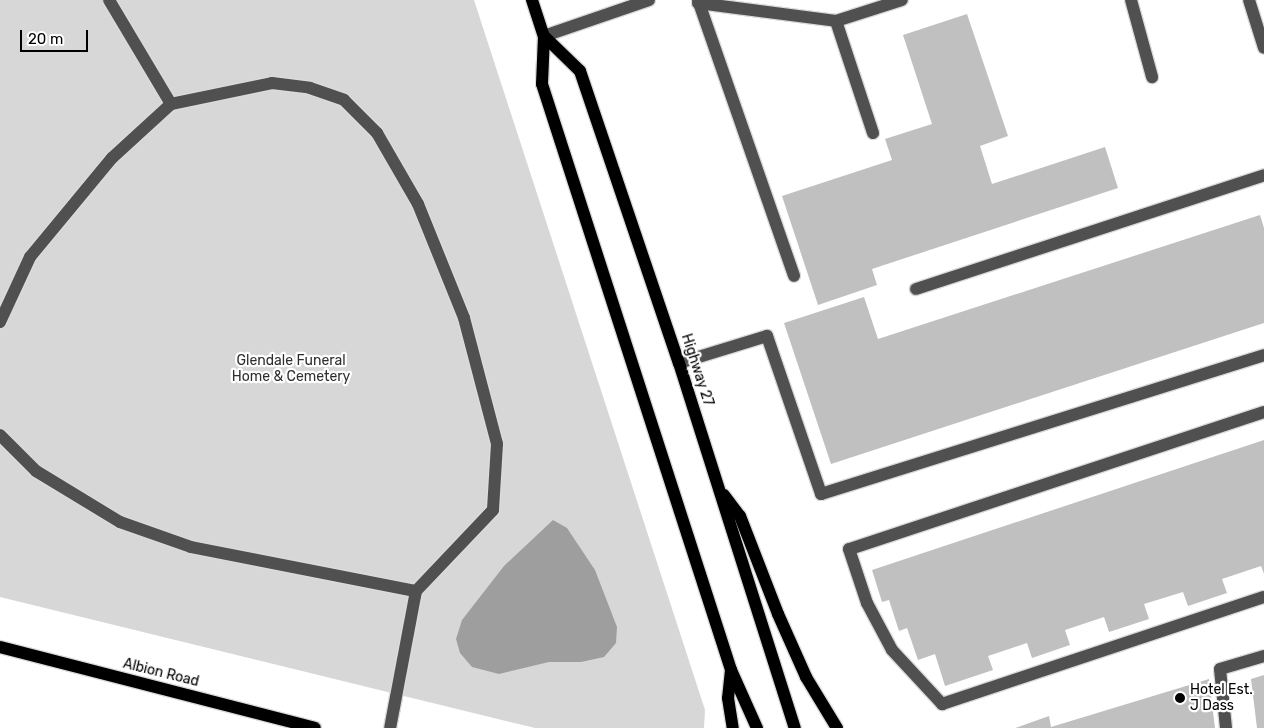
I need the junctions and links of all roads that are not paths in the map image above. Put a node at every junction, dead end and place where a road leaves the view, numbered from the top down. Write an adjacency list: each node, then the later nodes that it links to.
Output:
1 (109, 0): 12 (street)
2 (532, 0): 9 (main road, Highway 27)
3 (649, 0): 9 (street)
4 (902, 0): 8 (street)
5 (1131, 0): 11 (street)
6 (1249, 0): 10 (street)
7 (698, 1): 8 (street); 15 (street)
8 (836, 21): 13 (street)
9 (544, 36): 19 (main road, Highway 27); 27 (main road, Highway 27)
10 (1264, 48)
11 (1152, 77)
12 (171, 104): 17 (street); 23 (street)
13 (873, 133)
14 (1264, 175): 16 (street)
15 (794, 276)
16 (916, 289)
17 (0, 322)
18 (1264, 355): 19 (street)
19 (679, 363): 22 (main road, Highway 27)
20 (1264, 412): 24 (street)
21 (0, 435): 23 (street)
22 (719, 490): 32 (main road, Highway 27); 33 (main road)
23 (416, 590): 29 (street)
24 (1264, 597)
25 (0, 647): 28 (main road, Albion Road)
26 (1264, 656): 34 (street)
27 (731, 670): 30 (main road); 31 (main road, Highway 27)
28 (316, 728)
29 (390, 728)
30 (733, 728)
31 (756, 728)
32 (795, 728)
33 (837, 728)
34 (1226, 728)

